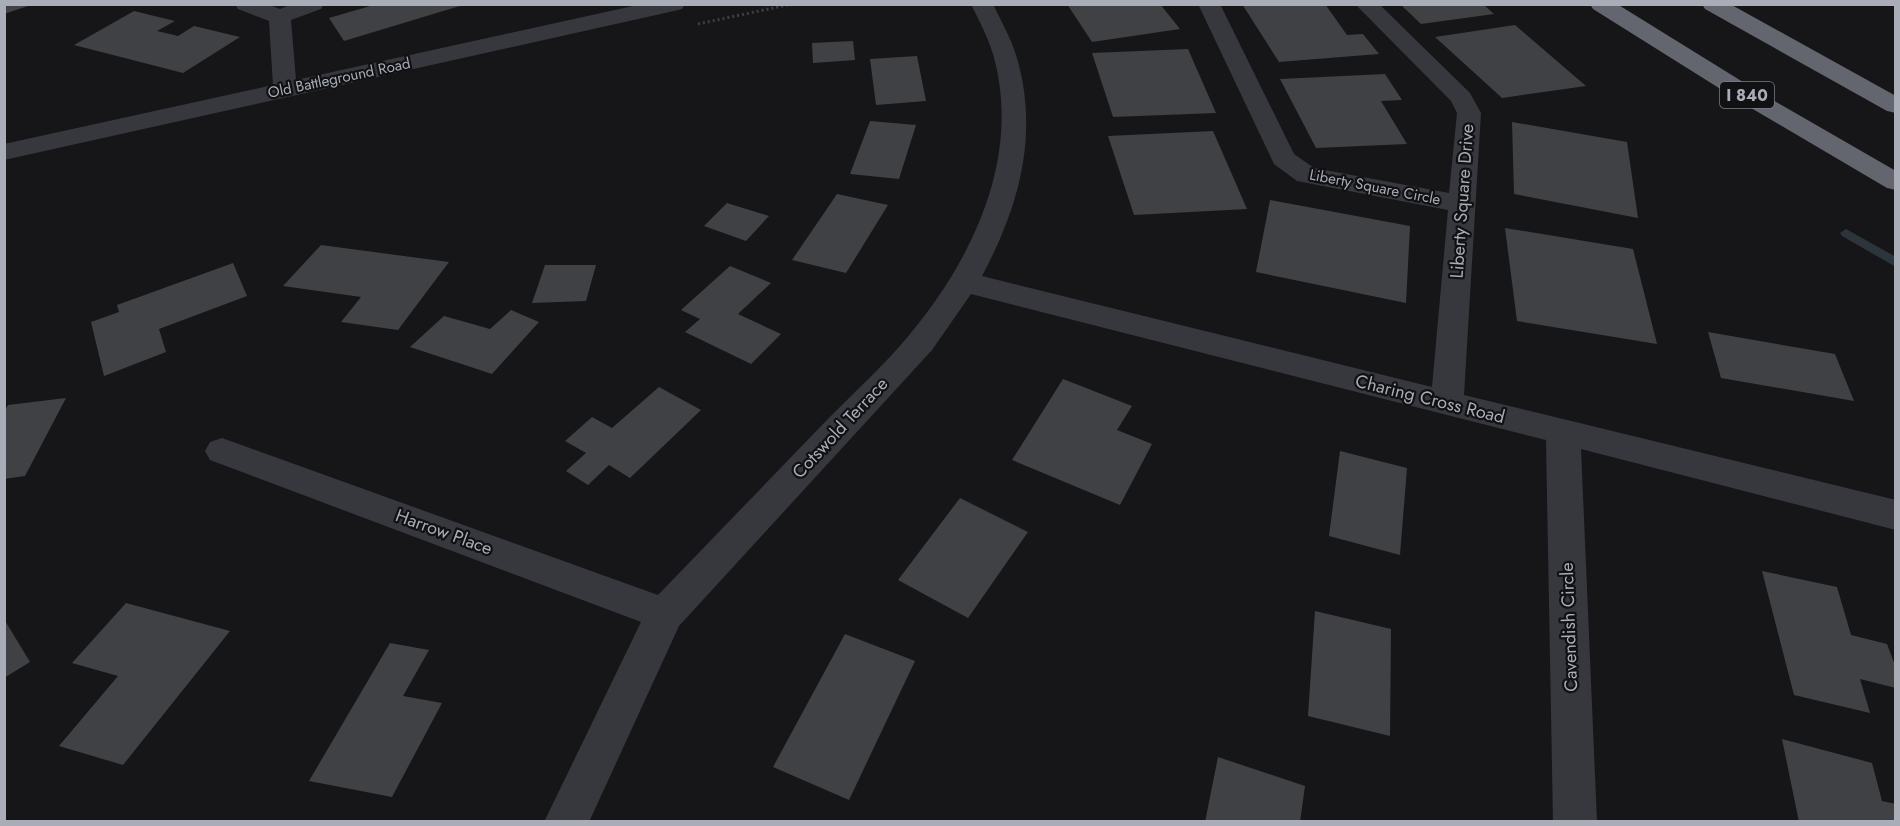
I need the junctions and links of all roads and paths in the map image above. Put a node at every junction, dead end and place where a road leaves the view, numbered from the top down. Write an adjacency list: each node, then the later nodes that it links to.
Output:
1 (246, 4): 9 (street)
2 (313, 4): 9 (street)
3 (674, 4): 10 (street, Old Battleground Road)
4 (982, 4): 15 (street, Cotswold Terrace)
5 (1209, 4): 14 (street, Liberty Square Circle)
6 (1366, 4): 14 (street, Liberty Square Drive)
7 (1600, 4): 13 (highway, I 840)
8 (1713, 4): 11 (highway)
9 (280, 17): 10 (street)
10 (285, 90): 12 (street, Old Battleground Road)
11 (1896, 106)
12 (4, 152)
13 (1896, 182)
14 (1462, 204): 16 (street, Liberty Square Drive)
15 (964, 282): 16 (street, Charing Cross Road); 20 (street, Cotswold Terrace)
16 (1447, 403): 17 (street, Charing Cross Road)
17 (1563, 432): 19 (street, Charing Cross Road); 22 (street, Cavendish Circle)
18 (222, 451): 20 (street, Harrow Place)
19 (1896, 515)
20 (665, 614): 21 (street, Cotswold Terrace)
21 (566, 822)
22 (1575, 822)

